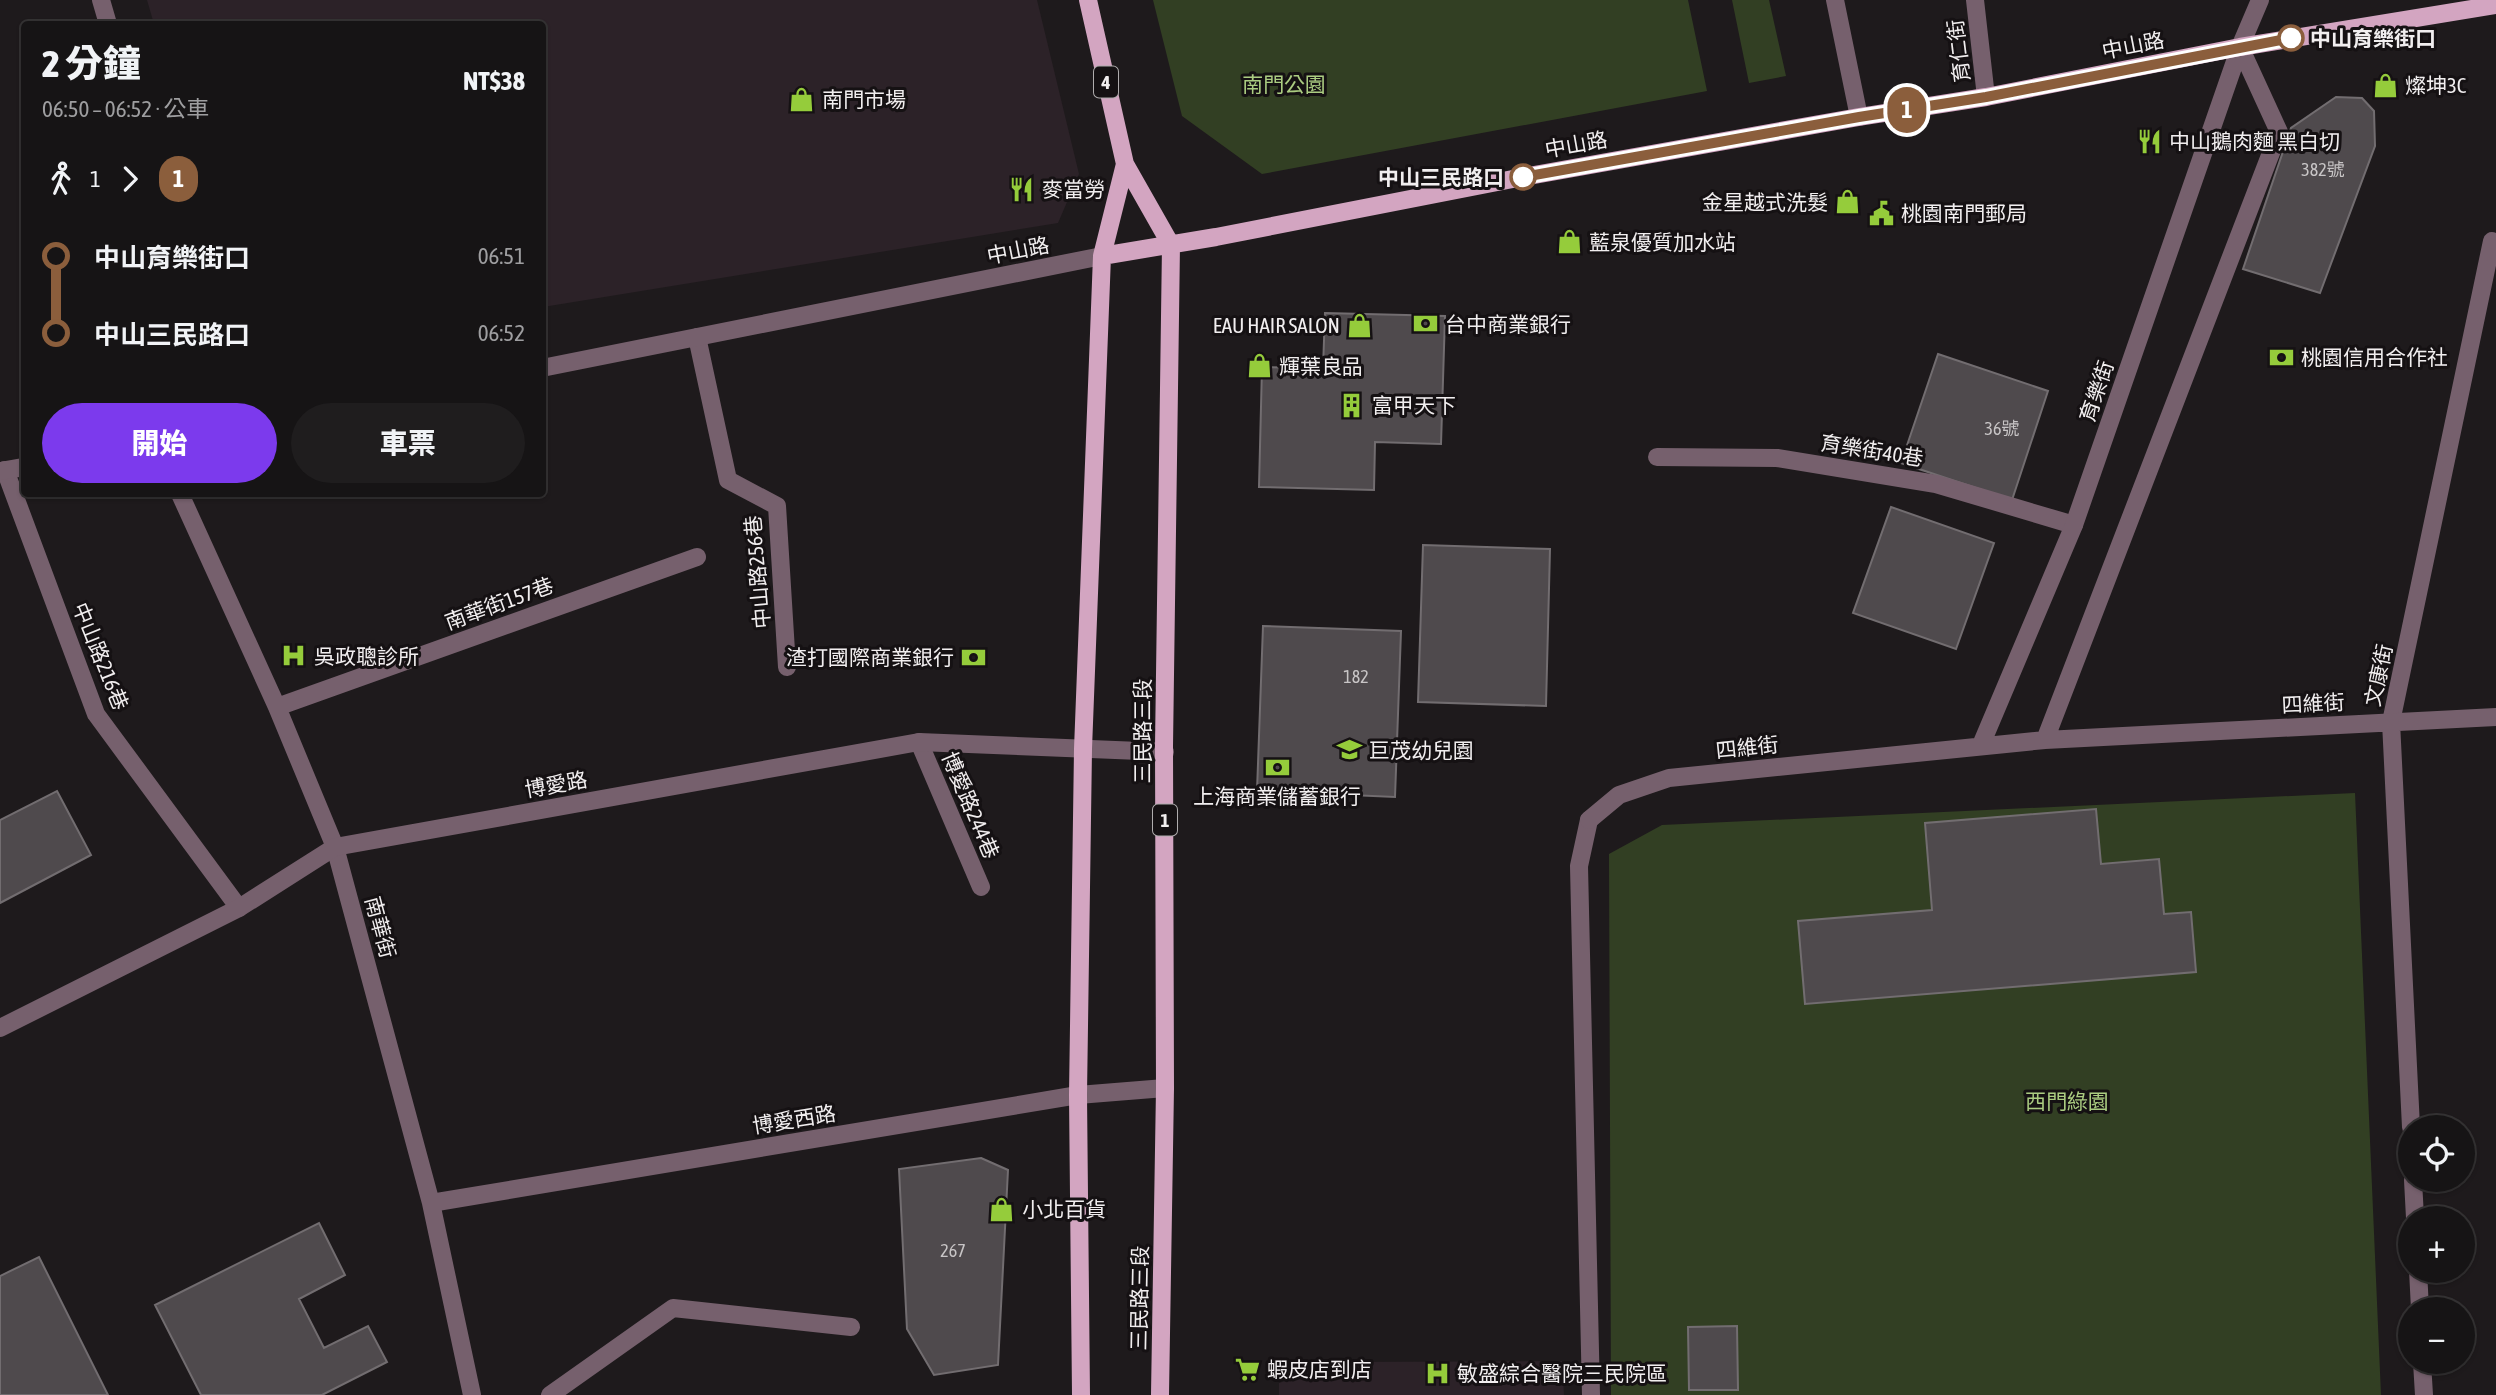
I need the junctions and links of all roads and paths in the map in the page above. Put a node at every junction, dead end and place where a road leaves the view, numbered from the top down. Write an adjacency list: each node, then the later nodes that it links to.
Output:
1 (101, 0): 7 (street)
2 (1088, 0): 11 (main road, 4)
3 (1835, 0): 10 (street)
4 (1975, 0): 9 (street, 育仁街)
5 (2260, 0): 8 (street, 育樂街)
6 (2496, 5): 8 (main road, 中山路)
7 (107, 21)
8 (2240, 47): 9 (main road, 中山路); 21 (street, 育樂街); 27 (street)
9 (1986, 97): 10 (main road, 中山路)
10 (1859, 117): 13 (main road, 中山路)
11 (1125, 164): 13 (main road); 14 (main road)
12 (2492, 241): 26 (street, 文康街)
13 (1171, 245): 14 (main road, 中山路); 31 (main road, 三民路三段 / 1)
14 (1102, 256): 15 (street, 中山路); 30 (main road)
15 (696, 337): 16 (street, 中山路); 23 (street, 中山路256巷)
16 (546, 367)
17 (1657, 457): 21 (street, 育樂街40巷)
18 (21, 468): 19 (street)
19 (3, 471): 34 (street, 中山路216巷)
20 (181, 497): 24 (street, 南華街)
21 (2074, 525): 29 (street, 育樂街)
22 (697, 557): 24 (street, 南華街157巷)
23 (787, 667)
24 (277, 707): 32 (street, 南華街)
25 (2496, 717): 26 (street, 四維街)
26 (2391, 722): 27 (street, 四維街); 38 (street, 文康街)
27 (2045, 740): 29 (street, 四維街)
28 (919, 742): 30 (street, 博愛路); 32 (street, 博愛路); 33 (street, 博愛路244巷)
29 (1981, 745): 46 (street, 四維街)
30 (1083, 749): 31 (street, 博愛路); 37 (main road)
31 (1165, 752): 36 (main road, 三民路三段 / 1)
32 (335, 847): 34 (street, 博愛路); 39 (street, 南華街)
33 (981, 887)
34 (239, 908): 35 (street, 博愛路)
35 (0, 1028)
36 (1165, 1088): 37 (street, 博愛西路); 45 (main road, 三民路三段 / 1)
37 (1078, 1095): 39 (street, 博愛西路); 44 (main road)
38 (2410, 1115)
39 (431, 1203): 42 (street, 南華街)
40 (851, 1327): 43 (street)
41 (2423, 1374): 47 (street)
42 (472, 1395)
43 (550, 1395)
44 (1081, 1395)
45 (1160, 1395)
46 (1591, 1395)
47 (2424, 1395)

